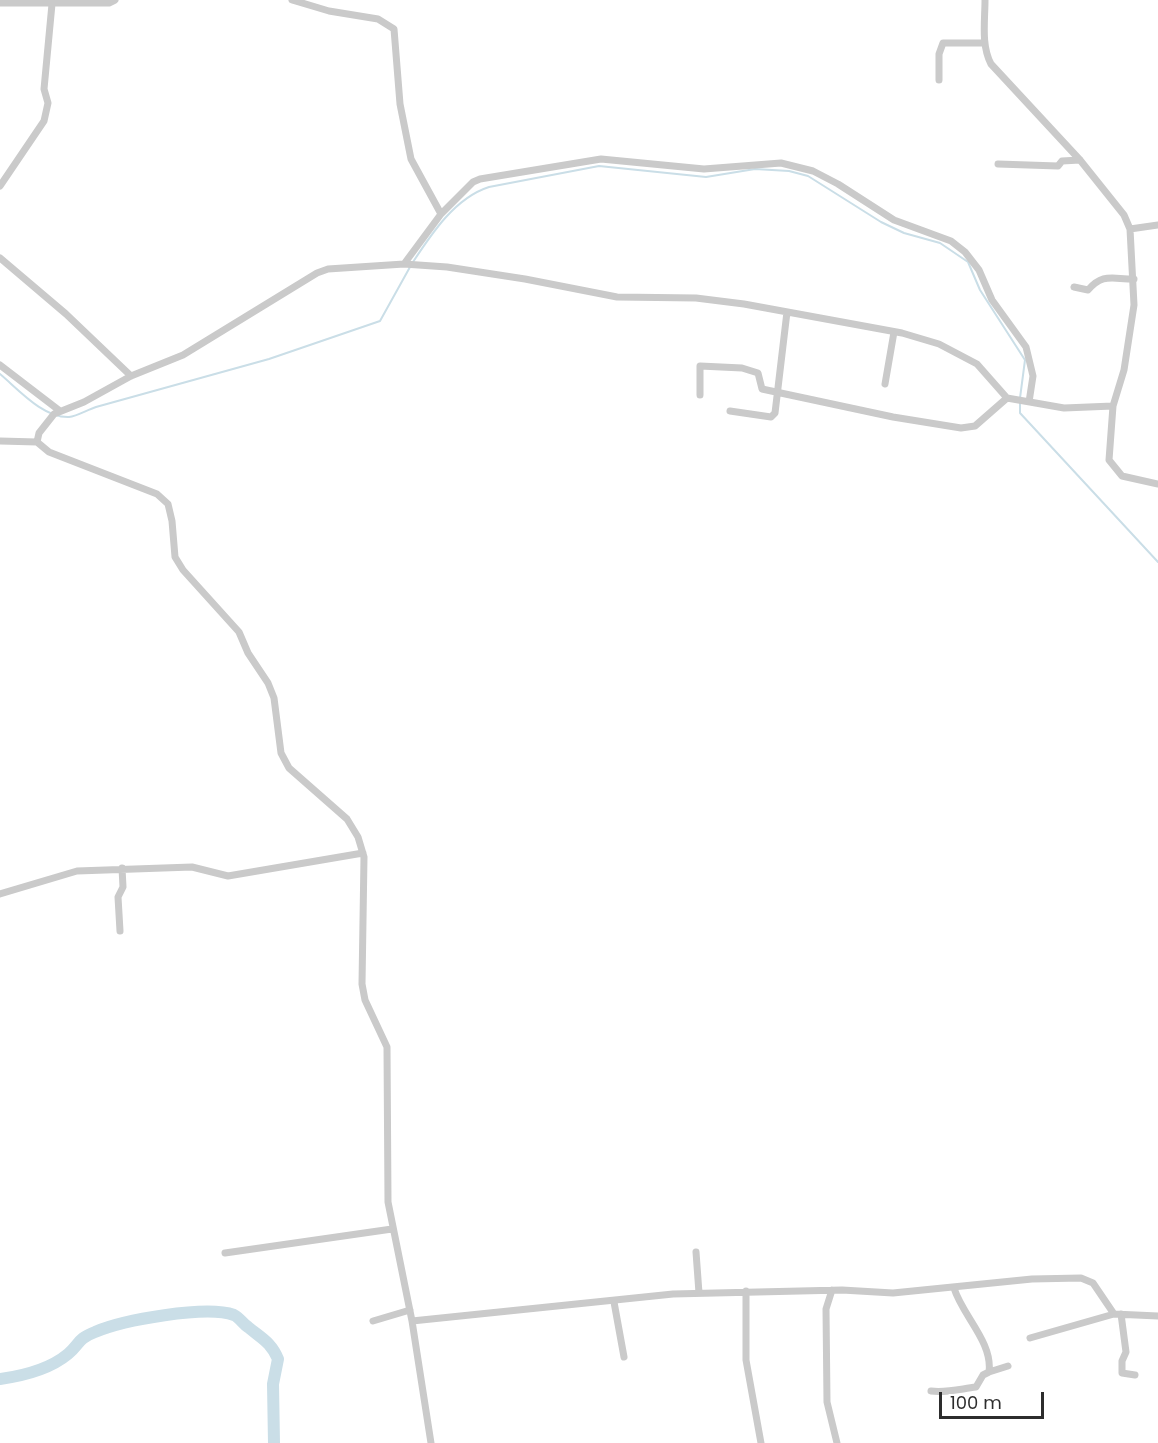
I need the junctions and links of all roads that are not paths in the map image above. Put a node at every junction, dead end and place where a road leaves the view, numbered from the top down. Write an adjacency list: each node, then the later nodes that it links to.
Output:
1 (114, 0): 5 (street)
2 (292, 0): 11 (street)
3 (985, 0): 6 (street)
4 (0, 3): 5 (street)
5 (52, 4): 10 (street)
6 (985, 42): 7 (street); 8 (street)
7 (939, 80)
8 (1080, 160): 9 (street); 13 (street)
9 (998, 164)
10 (0, 186)
11 (441, 214): 15 (street); 26 (street)
12 (1158, 225): 13 (street)
13 (1130, 229): 16 (street)
14 (0, 258): 21 (street)
15 (406, 265): 18 (street); 21 (street)
16 (1134, 279): 17 (street); 27 (street)
17 (1074, 287)
18 (787, 312): 19 (street); 23 (street)
19 (894, 332): 22 (street); 25 (street)
20 (0, 365): 29 (street)
21 (131, 376): 29 (street)
22 (885, 384)
23 (778, 393): 24 (street); 25 (street); 28 (street)
24 (700, 395)
25 (1009, 398): 26 (street)
26 (1027, 402): 27 (street)
27 (1113, 406): 32 (street)
28 (730, 411)
29 (55, 414): 31 (street)
30 (0, 441): 31 (street)
31 (38, 442): 33 (street)
32 (1158, 484)
33 (363, 853): 34 (street); 37 (street)
34 (122, 868): 35 (street); 36 (street)
35 (0, 894)
36 (120, 931)
37 (392, 1229): 39 (street); 45 (street)
38 (696, 1252): 43 (street)
39 (225, 1253)
40 (954, 1288): 41 (street); 46 (street); 53 (street)
41 (832, 1290): 42 (street); 58 (street)
42 (746, 1292): 43 (street); 57 (street)
43 (699, 1293): 44 (street)
44 (614, 1302): 49 (street); 51 (street)
45 (410, 1310): 48 (street); 49 (street)
46 (1117, 1314): 47 (street); 50 (street); 54 (street)
47 (1158, 1316)
48 (373, 1321)
49 (412, 1321): 56 (street)
50 (1030, 1338)
51 (624, 1357)
52 (1008, 1366): 53 (street)
53 (988, 1372): 55 (street)
54 (1135, 1375)
55 (931, 1391)
56 (431, 1443)
57 (760, 1443)
58 (837, 1443)

